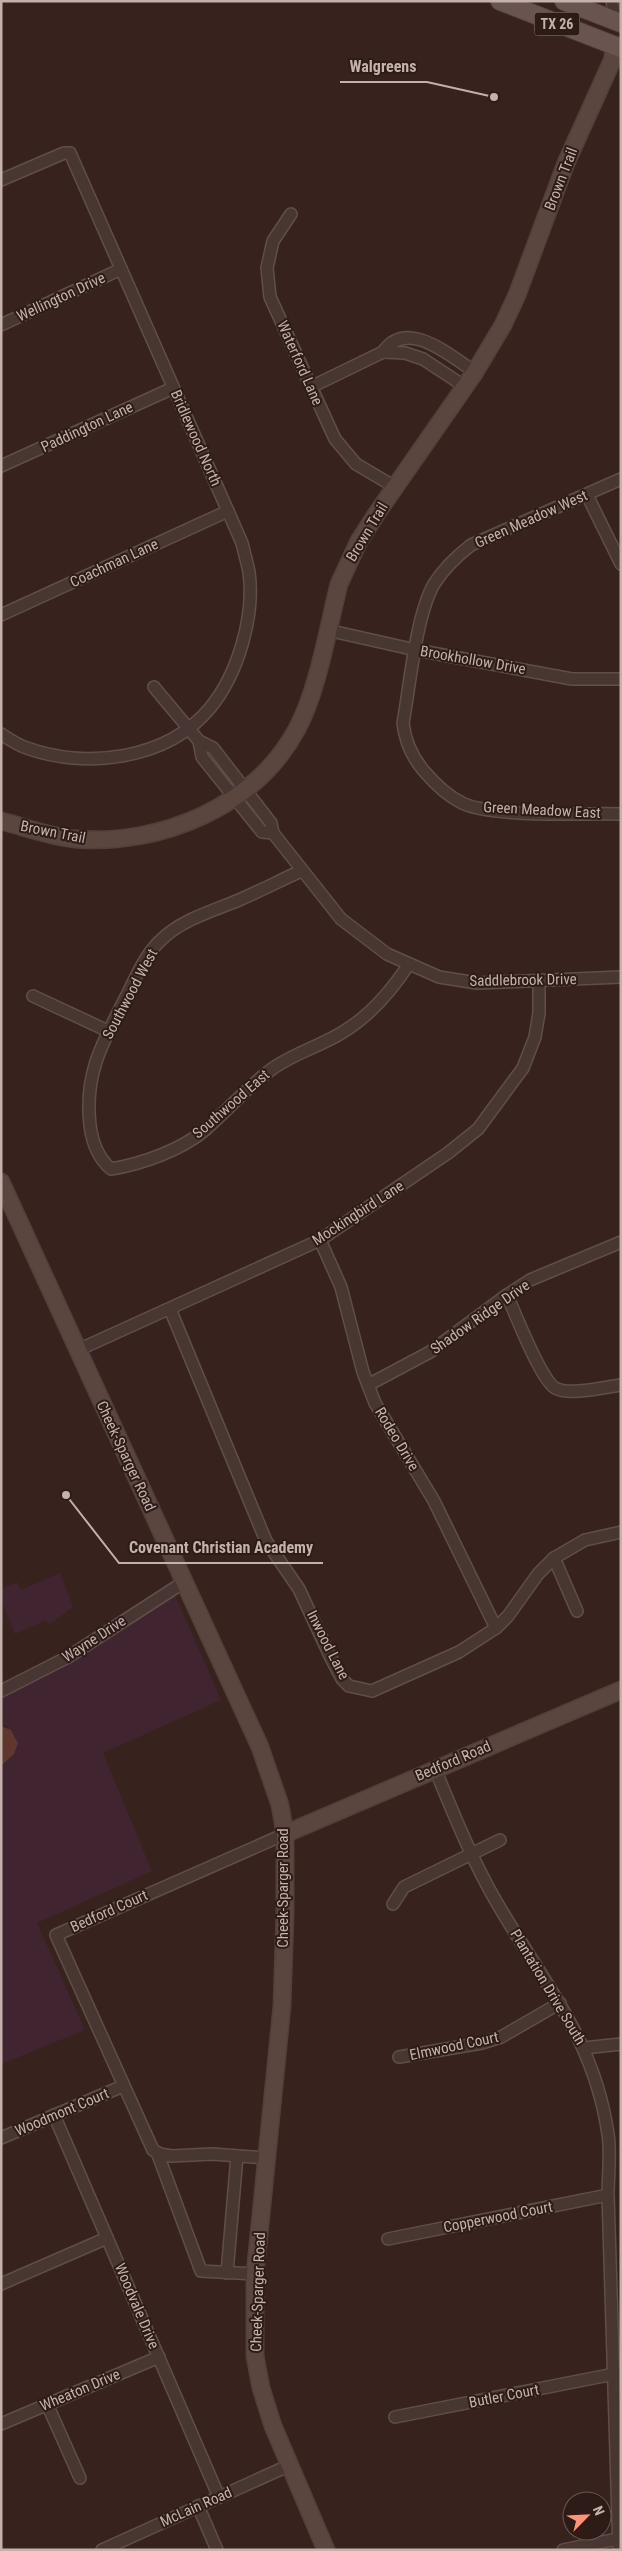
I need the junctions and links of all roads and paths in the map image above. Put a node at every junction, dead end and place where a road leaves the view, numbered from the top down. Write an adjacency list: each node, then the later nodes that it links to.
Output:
1 (612, 1): 4 (street)
2 (505, 2): 5 (main road, TX 26)
3 (574, 3): 4 (main road, TX 26)
4 (618, 22): 5 (main road)
5 (618, 47): 11 (street, Brown Trail)
6 (1, 180): 8 (street, Bridlewood North)
7 (290, 214): 13 (street, Waterford Lane)
8 (121, 270): 9 (street, Wellington Drive); 14 (street, Bridlewood North)
9 (1, 325)
10 (383, 352): 11 (street); 12 (street); 13 (street)
11 (474, 372): 12 (street, Brown Trail)
12 (464, 386): 17 (street, Brown Trail)
13 (311, 387): 17 (street, Waterford Lane)
14 (173, 388): 15 (street, Paddington Lane); 19 (street, Bridlewood North)
15 (1, 466)
16 (621, 479): 18 (street, Green Meadow West)
17 (395, 487): 22 (street, Brown Trail)
18 (587, 495): 20 (street); 23 (street, Green Meadow West)
19 (228, 510): 21 (street, Coachman Lane); 26 (street, Bridlewood North)
20 (621, 564)
21 (1, 615)
22 (327, 630): 23 (street, Brookhollow Drive); 28 (street, Brown Trail)
23 (416, 650): 24 (street, Brookhollow Drive); 29 (street, Green Meadow East)
24 (621, 679)
25 (154, 687): 26 (street)
26 (188, 728): 27 (street, Bridlewood North); 28 (street, Saddlebrook Drive)
27 (1, 734)
28 (239, 793): 30 (street, Brown Trail); 31 (street, Saddlebrook Drive)
29 (621, 814)
30 (1, 822)
31 (301, 871): 32 (street, Saddlebrook Drive); 36 (street, Southwood West)
32 (409, 964): 34 (street, Saddlebrook Drive); 37 (street, Southwood East)
33 (621, 977): 34 (street, Saddlebrook Drive)
34 (539, 981): 39 (street, Mockingbird Lane)
35 (32, 996): 36 (street)
36 (108, 1032): 37 (street, Southwood West)
37 (111, 1169)
38 (1, 1182): 43 (street, Cheek-Sparger Road)
39 (320, 1240): 42 (street, Mockingbird Lane); 45 (street, Rodeo Drive)
40 (621, 1242): 41 (street, Shadow Ridge Drive)
41 (507, 1295): 44 (street); 45 (street, Shadow Ridge Drive)
42 (170, 1309): 43 (street, Mockingbird Lane); 50 (street, Inwood Lane)
43 (78, 1350): 48 (street, Cheek-Sparger Road)
44 (621, 1384)
45 (368, 1385): 50 (street, Rodeo Drive)
46 (621, 1532): 47 (street, Inwood Lane)
47 (554, 1558): 49 (street); 50 (street, Inwood Lane)
48 (184, 1582): 52 (street, Wayne Drive); 54 (street, Cheek-Sparger Road)
49 (577, 1611)
50 (496, 1628)
51 (621, 1690): 53 (street, Bedford Road)
52 (1, 1691)
53 (435, 1769): 54 (street, Bedford Road); 56 (street, Plantation Drive South)
54 (285, 1834): 62 (street, Bedford Court); 67 (street, Cheek-Sparger Road)
55 (500, 1840): 56 (street)
56 (470, 1854): 57 (street); 58 (street, Plantation Drive South)
57 (393, 1904)
58 (560, 2003): 60 (street, Plantation Drive South); 61 (street, Elmwood Court)
59 (621, 2044): 60 (street)
60 (584, 2048): 68 (street, Plantation Drive South)
61 (398, 2057)
62 (123, 2086): 63 (street, Woodmont Court); 65 (street)
63 (54, 2115): 64 (street, Woodmont Court); 69 (street, Woodvale Drive)
64 (1, 2138)
65 (156, 2152): 66 (street); 71 (street)
66 (237, 2156): 67 (street); 71 (street)
67 (267, 2158): 72 (street, Cheek-Sparger Road)
68 (608, 2195): 70 (street, Copperwood Court); 75 (street, Plantation Drive South)
69 (107, 2238): 73 (street); 74 (street, Woodvale Drive)
70 (388, 2239)
71 (227, 2273): 72 (street)
72 (256, 2274): 79 (street, Cheek-Sparger Road)
73 (1, 2284)
74 (159, 2357): 76 (street, Wheaton Drive); 81 (street, Woodvale Drive)
75 (614, 2374): 77 (street, Butler Court); 83 (street, Plantation Drive South)
76 (47, 2404): 78 (street, Wheaton Drive); 80 (street)
77 (394, 2417)
78 (1, 2424)
79 (290, 2465): 81 (street, McLain Road); 86 (street, Cheek-Sparger Road)
80 (80, 2478)
81 (218, 2497): 82 (street, McLain Road)
82 (198, 2506): 84 (street, McLain Road); 85 (street)
83 (618, 2544): 87 (street)
84 (102, 2550)
85 (217, 2550)
86 (326, 2550)
87 (563, 2550)

